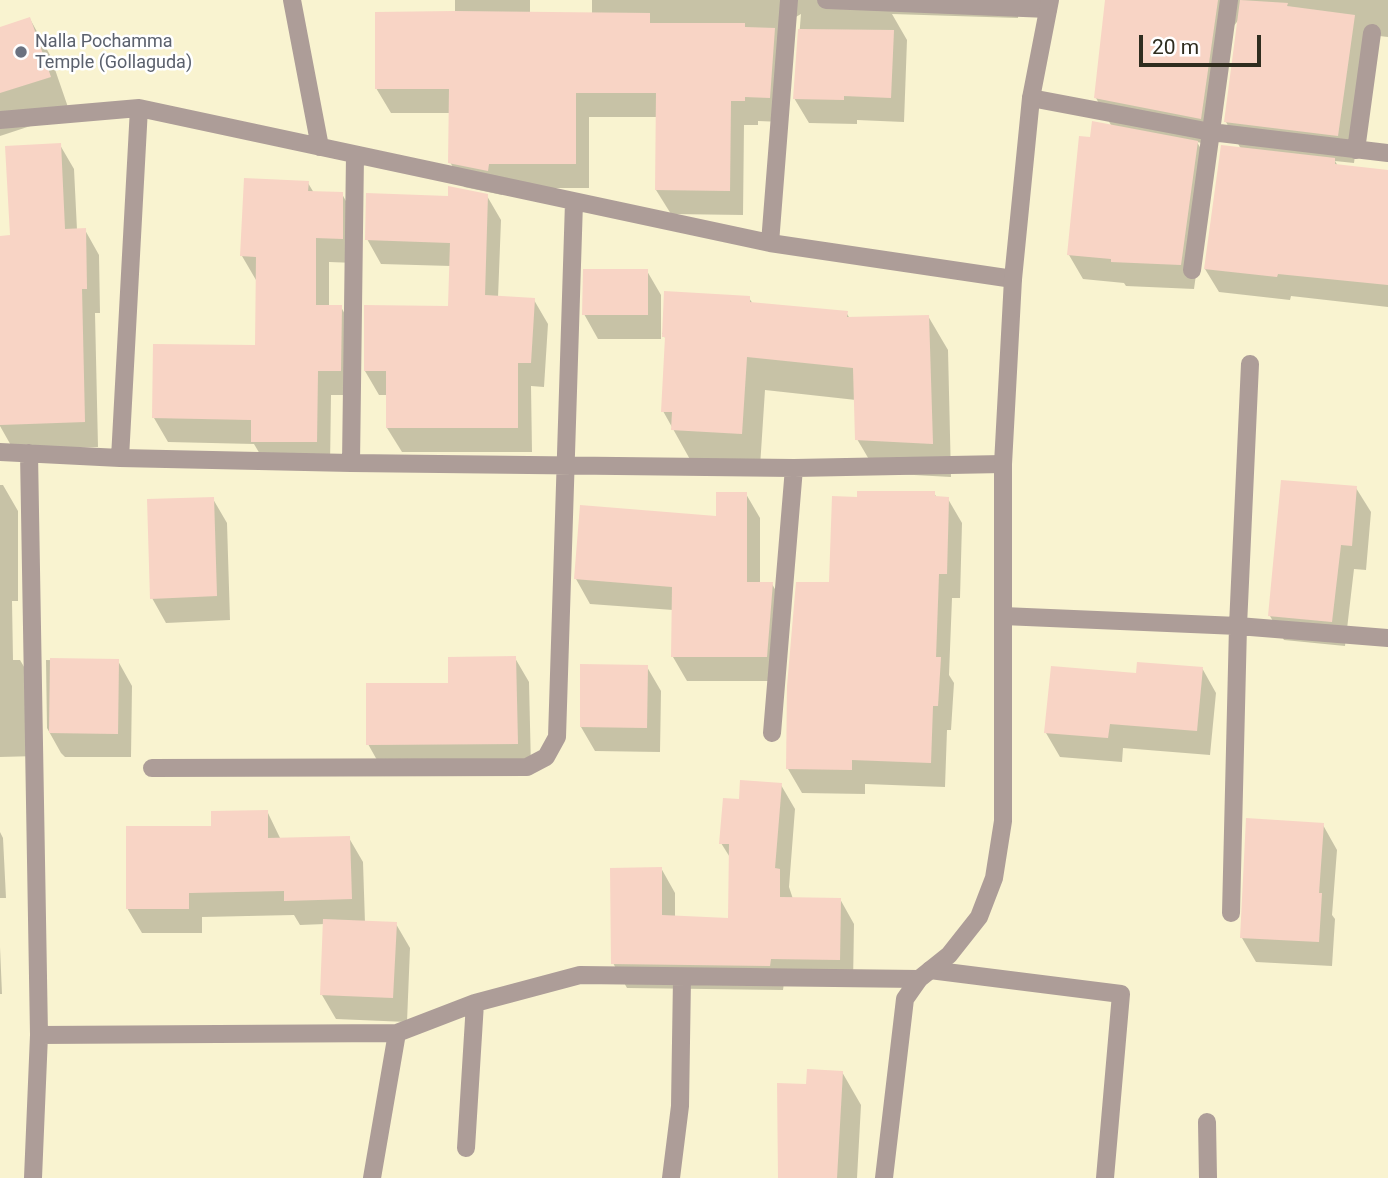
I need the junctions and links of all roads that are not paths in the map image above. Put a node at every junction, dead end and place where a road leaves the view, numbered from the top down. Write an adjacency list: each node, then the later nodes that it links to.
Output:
1 (292, 0): 11 (street)
2 (789, 0): 16 (street)
3 (826, 0): 5 (street)
4 (1229, 0): 10 (street)
5 (1049, 5): 7 (street)
6 (1372, 33): 12 (street)
7 (1031, 98): 10 (street); 18 (street)
8 (139, 108): 9 (street); 11 (street); 22 (street)
9 (0, 120)
10 (1211, 132): 12 (street); 17 (street)
11 (320, 147): 14 (street)
12 (1356, 150): 13 (street)
13 (1388, 153)
14 (355, 155): 15 (street); 23 (street)
15 (574, 202): 16 (street); 24 (street)
16 (770, 243): 18 (street)
17 (1192, 270)
18 (1013, 279): 25 (street)
19 (1250, 364): 28 (street)
20 (0, 452): 21 (street)
21 (29, 453): 22 (street); 37 (street)
22 (120, 458): 23 (street)
23 (351, 463): 24 (street)
24 (566, 464): 26 (street); 31 (street)
25 (1003, 464): 26 (street); 27 (street)
26 (794, 468): 30 (street)
27 (1003, 616): 28 (street); 33 (street)
28 (1238, 626): 29 (street); 32 (street)
29 (1388, 638)
30 (772, 733)
31 (152, 768)
32 (1231, 913)
33 (925, 975): 34 (street); 43 (street); 44 (street)
34 (682, 978): 35 (street); 42 (street)
35 (475, 1003): 36 (street); 39 (street)
36 (397, 1033): 37 (street); 41 (street)
37 (39, 1035): 40 (street)
38 (1207, 1122): 45 (street)
39 (466, 1148)
40 (33, 1178)
41 (372, 1178)
42 (671, 1178)
43 (884, 1178)
44 (1105, 1178)
45 (1208, 1178)

